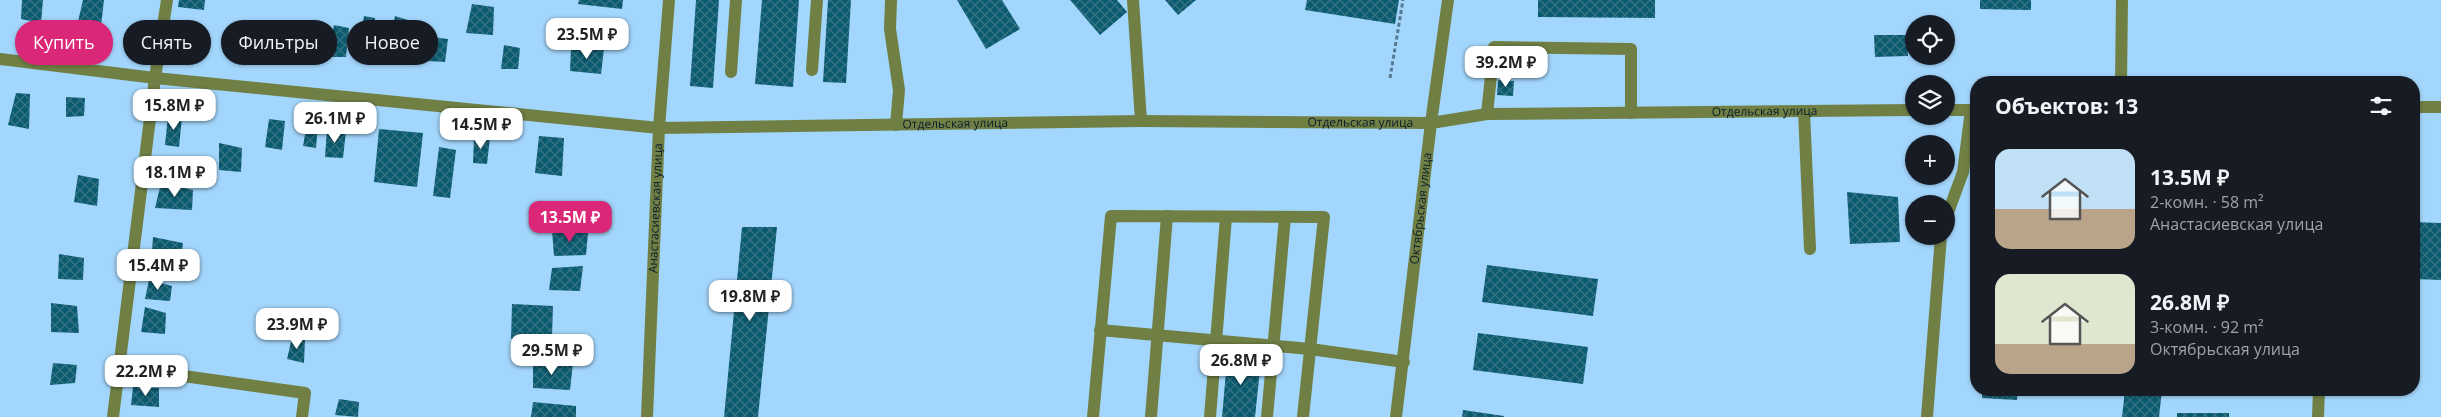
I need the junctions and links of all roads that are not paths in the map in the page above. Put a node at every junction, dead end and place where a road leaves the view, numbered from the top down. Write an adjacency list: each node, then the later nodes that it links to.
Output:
1 (166, 0): 13 (street)
2 (669, 0): 25 (street, Анастасиевская улица)
3 (736, 0): 11 (street)
4 (817, 0): 10 (street)
5 (891, 0): 24 (street)
6 (1132, 0): 22 (street)
7 (1448, 0): 23 (street, Октябрьская улица)
8 (2122, 0): 12 (street)
9 (0, 59): 13 (street, Отдельская улица)
10 (812, 70)
11 (731, 72)
12 (2120, 76)
13 (155, 78): 25 (street, Отдельская улица); 39 (street)
14 (2420, 107): 15 (street)
15 (2441, 108)
16 (1905, 110): 19 (street, Отдельская улица)
17 (1955, 110): 18 (street)
18 (1970, 110)
19 (1804, 111): 20 (street, Отдельская улица); 32 (street)
20 (1631, 113): 21 (street, Отдельская улица); 21 (street)
21 (1487, 114): 23 (street, Отдельская улица)
22 (1140, 121): 23 (street, Отдельская улица); 24 (street, Отдельская улица)
23 (1431, 123): 38 (street, Октябрьская улица)
24 (896, 125): 25 (street, Отдельская улица)
25 (659, 128): 43 (street, Анастасиевская улица)
26 (1970, 133): 27 (street)
27 (1954, 195)
28 (1167, 216): 29 (street); 33 (street); 34 (street)
29 (1226, 217): 30 (street); 35 (street)
30 (1285, 217): 36 (street); 37 (street)
31 (1941, 245): 50 (street)
32 (1810, 249)
33 (1100, 330): 34 (street); 44 (street)
34 (1158, 335): 35 (street); 45 (street)
35 (1216, 340): 36 (street); 46 (street)
36 (1272, 346): 37 (street); 47 (street)
37 (1310, 349): 38 (street); 48 (street)
38 (1404, 362): 49 (street, Октябрьская улица)
39 (119, 367): 41 (street); 42 (street)
40 (2319, 396): 51 (street)
41 (113, 417)
42 (302, 417)
43 (647, 417)
44 (1093, 417)
45 (1151, 417)
46 (1210, 417)
47 (1267, 417)
48 (1303, 417)
49 (1396, 417)
50 (1927, 417)
51 (2318, 417)

